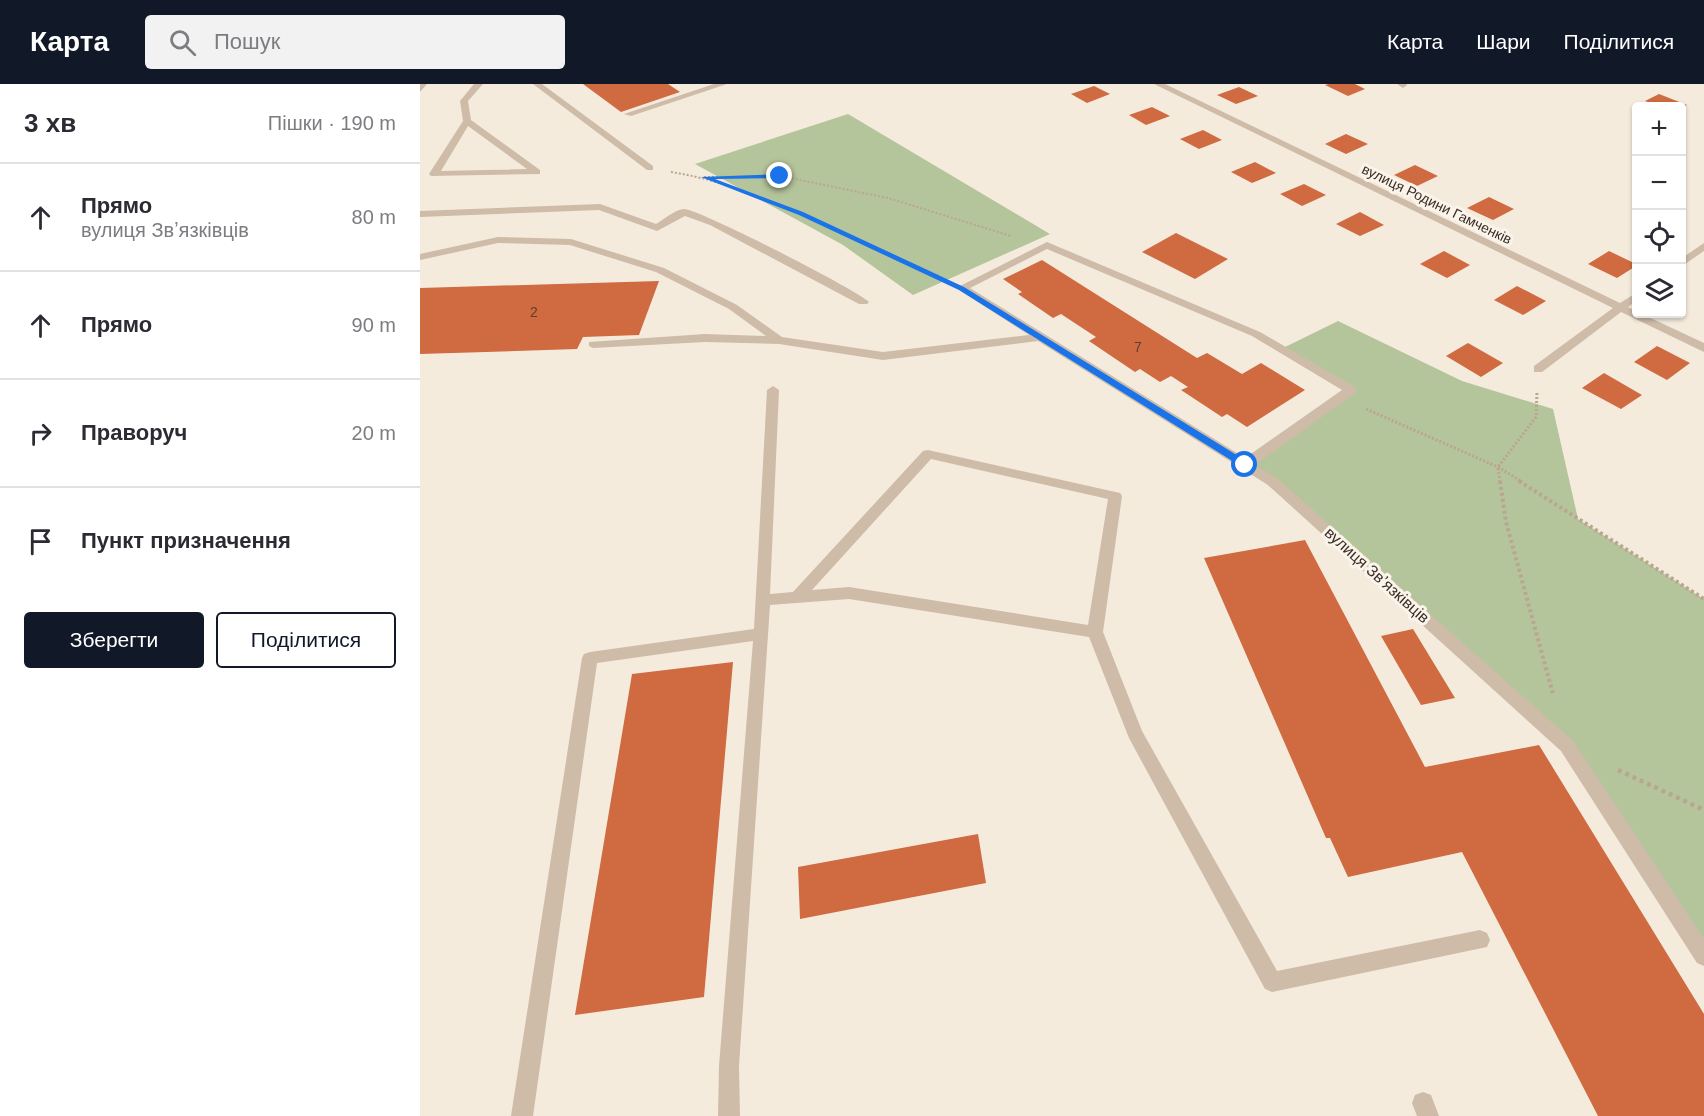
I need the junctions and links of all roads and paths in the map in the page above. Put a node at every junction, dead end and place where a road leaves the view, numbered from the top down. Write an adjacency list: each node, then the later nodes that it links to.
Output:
1 (423, 84): 7 (street)
2 (479, 84): 10 (street)
3 (537, 84): 11 (street)
4 (688, 84): 8 (street)
5 (723, 84): 8 (street)
6 (1158, 84): 21 (street, вулиця Родини Гамченків)
7 (420, 89)
8 (699, 91): 9 (street)
9 (628, 114)
10 (466, 121): 10 (street)
11 (650, 168): 12 (path)
12 (704, 177): 14 (path); 18 (path)
13 (420, 214): 20 (street)
14 (1047, 245): 18 (street); 28 (street)
15 (1704, 246): 17 (street)
16 (420, 256): 23 (street)
17 (1686, 260)
18 (962, 288): 22 (street, вулиця Звʼязківців)
19 (1632, 299): 21 (street)
20 (864, 302)
21 (1619, 308): 25 (street, вулиця Родини Гамченків); 26 (street)
22 (1038, 337): 23 (street); 29 (street, вулиця Звʼязківців)
23 (779, 340): 24 (street)
24 (594, 344)
25 (1704, 348)
26 (1538, 369): 30 (path)
27 (773, 390): 33 (street)
28 (1340, 398): 29 (street); 30 (path)
29 (1245, 465): 36 (street, вулиця Звʼязківців)
30 (1498, 467): 32 (path); 36 (path)
31 (797, 597): 33 (street); 34 (street); 34 (street)
32 (1704, 599)
33 (763, 600): 35 (street)
34 (1095, 632): 38 (street)
35 (761, 634): 40 (street); 41 (street)
36 (1568, 746): 37 (path); 39 (street, вулиця Звʼязківців)
37 (1704, 810)
38 (1480, 940)
39 (1704, 956)
40 (522, 1116)
41 (729, 1116)

